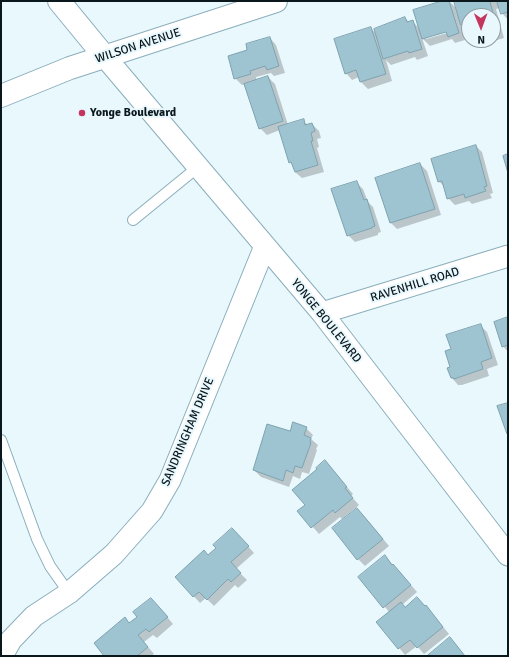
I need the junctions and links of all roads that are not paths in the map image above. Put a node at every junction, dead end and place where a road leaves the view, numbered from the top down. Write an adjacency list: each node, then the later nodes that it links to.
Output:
1 (59, 1): 3 (main road, YONGE BOULEVARD)
2 (276, 1): 3 (main road, WILSON AVENUE)
3 (105, 57): 4 (main road, WILSON AVENUE); 5 (street, YONGE BOULEVARD)
4 (1, 96)
5 (198, 167): 6 (lane); 7 (street, YONGE BOULEVARD)
6 (133, 220)
7 (265, 246): 9 (street, YONGE BOULEVARD); 12 (street, SANDRINGHAM DRIVE)
8 (508, 256): 9 (street, RAVENHILL ROAD)
9 (322, 313): 11 (street, YONGE BOULEVARD)
10 (1, 440): 12 (lane)
11 (508, 555)
12 (69, 593): 13 (street, SANDRINGHAM DRIVE)
13 (2, 656)

